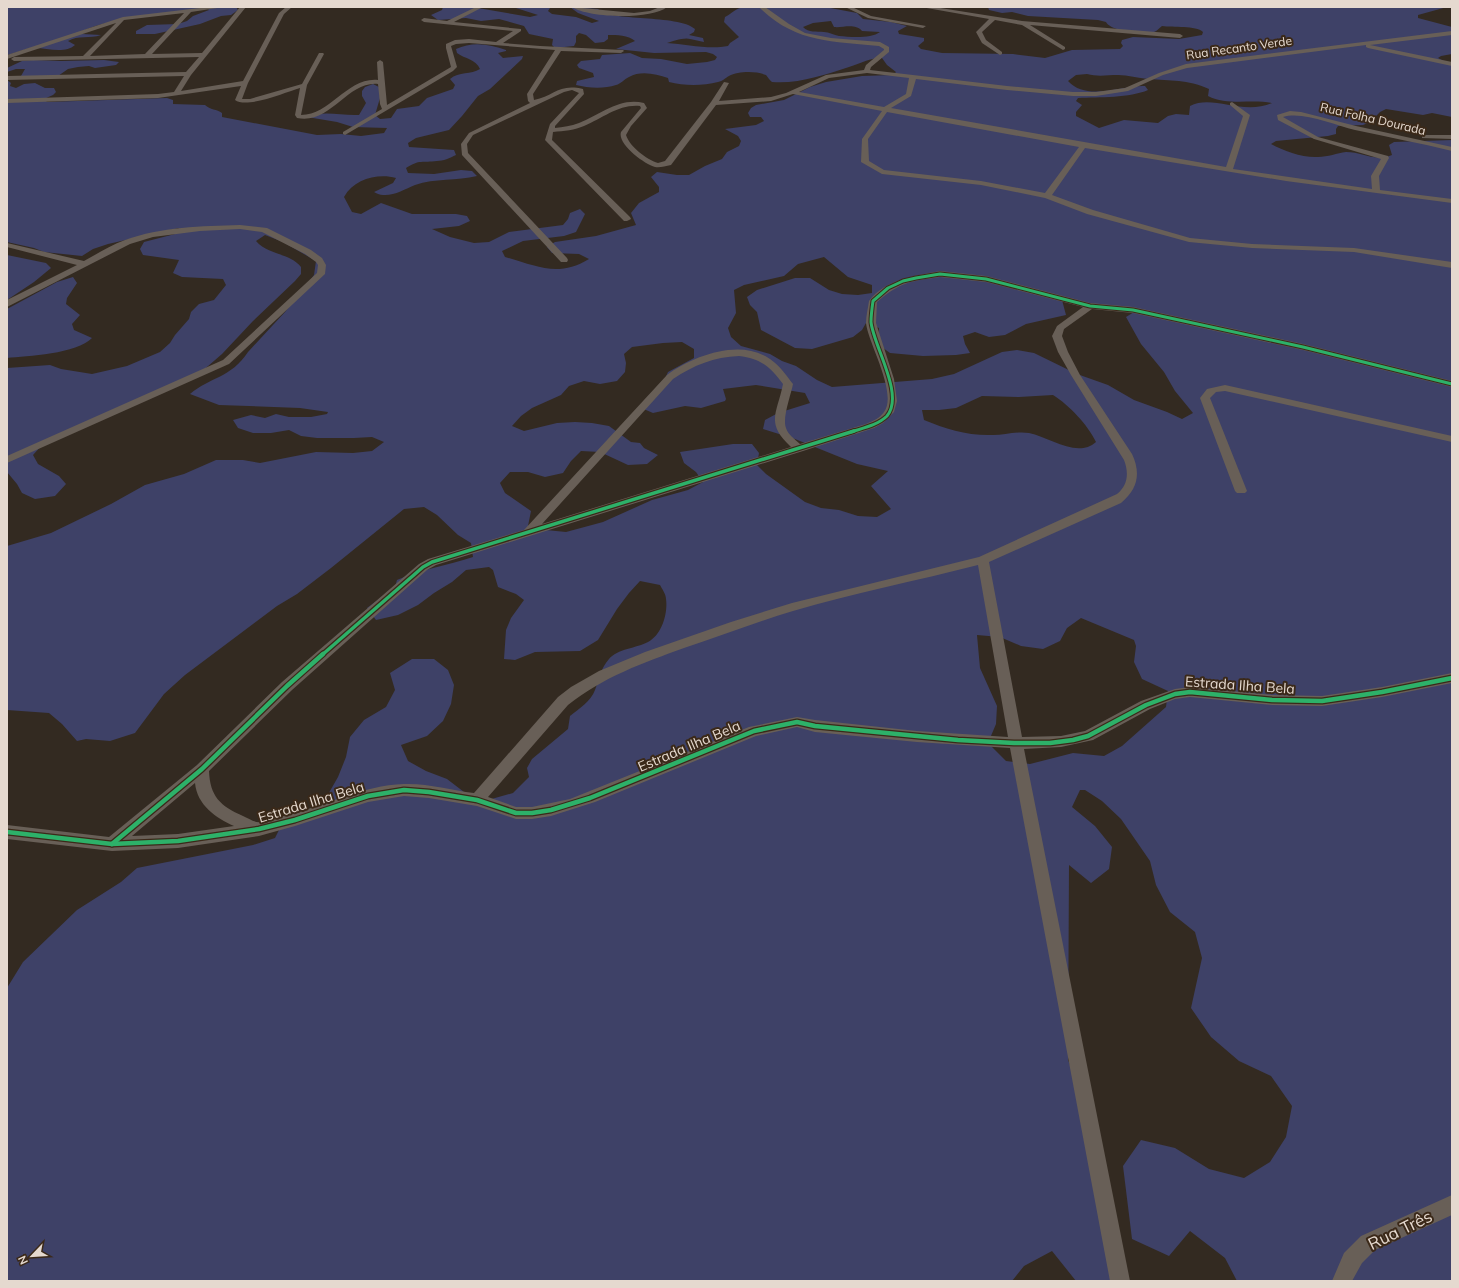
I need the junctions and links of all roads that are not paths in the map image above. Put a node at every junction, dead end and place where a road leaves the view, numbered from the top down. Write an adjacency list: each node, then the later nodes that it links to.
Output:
1 (221, 7): 10 (street)
2 (243, 7): 26 (street)
3 (289, 7): 36 (street)
4 (480, 7): 14 (street)
5 (575, 7): 6 (street)
6 (664, 7)
7 (762, 7): 32 (street)
8 (848, 7): 16 (street)
9 (924, 7): 12 (street)
10 (189, 11): 11 (street); 27 (street)
11 (123, 19): 28 (street); 29 (street)
12 (993, 19): 15 (street); 24 (street)
13 (424, 20): 14 (street)
14 (449, 22): 19 (street)
15 (1022, 23): 18 (street); 21 (street)
16 (923, 26)
17 (1452, 33): 20 (street, Rua Recanto Verde)
18 (1180, 36)
19 (497, 44): 22 (street); 46 (street)
20 (1359, 44): 31 (street); 34 (street, Rua Recanto Verde)
21 (1063, 48)
22 (559, 49): 23 (street); 43 (street)
23 (621, 51)
24 (1000, 53)
25 (321, 54): 39 (street)
26 (204, 55): 27 (street); 33 (street)
27 (147, 56): 28 (street)
28 (86, 57): 29 (street)
29 (7, 58)
30 (380, 62): 37 (street)
31 (1452, 64)
32 (867, 71): 34 (street, Rua Recanto Verde); 40 (street, Rua Recanto Verde)
33 (188, 74): 35 (street); 41 (street)
34 (913, 76): 47 (street)
35 (7, 78)
36 (244, 82): 39 (street); 41 (street)
37 (382, 82): 39 (street); 46 (street)
38 (726, 83): 44 (street)
39 (304, 85)
40 (791, 92): 44 (street, Rua Recanto Verde); 47 (street)
41 (176, 94): 42 (street)
42 (7, 101)
43 (534, 103): 48 (street); 60 (street)
44 (714, 103): 48 (street)
45 (1232, 104): 54 (street)
46 (385, 109): 49 (street)
47 (886, 109): 52 (street); 56 (street)
48 (550, 131): 58 (street)
49 (345, 133)
50 (1452, 137): 51 (street)
51 (1406, 138): 53 (street, Rua Folha Dourada); 55 (street, Rua Folha Dourada)
52 (1084, 145): 54 (street); 56 (street)
53 (1452, 149)
54 (1228, 170): 55 (street)
55 (1376, 192): 57 (street)
56 (1047, 196): 62 (street)
57 (1452, 201)
58 (627, 218)
59 (7, 245): 61 (street)
60 (564, 260)
61 (85, 264): 63 (street); 68 (street)
62 (1452, 265)
63 (7, 304)
64 (1090, 306): 65 (street); 67 (street); 71 (street)
65 (1452, 384)
66 (1452, 439): 69 (street)
67 (799, 448): 70 (street); 70 (street)
68 (7, 460)
69 (1241, 491)
70 (528, 532): 74 (street)
71 (983, 560): 73 (street); 75 (street)
72 (1452, 678): 73 (street, Estrada Ilha Bela)
73 (1016, 743): 75 (street, Estrada Ilha Bela); 80 (street)
74 (202, 769): 76 (street); 78 (street)
75 (477, 800): 76 (street, Estrada Ilha Bela)
76 (259, 829): 78 (street, Estrada Ilha Bela)
77 (7, 832): 78 (street, Estrada Ilha Bela)
78 (112, 844)
79 (1452, 1206): 81 (street, Rua Três)
80 (1120, 1281)
81 (1342, 1281)

